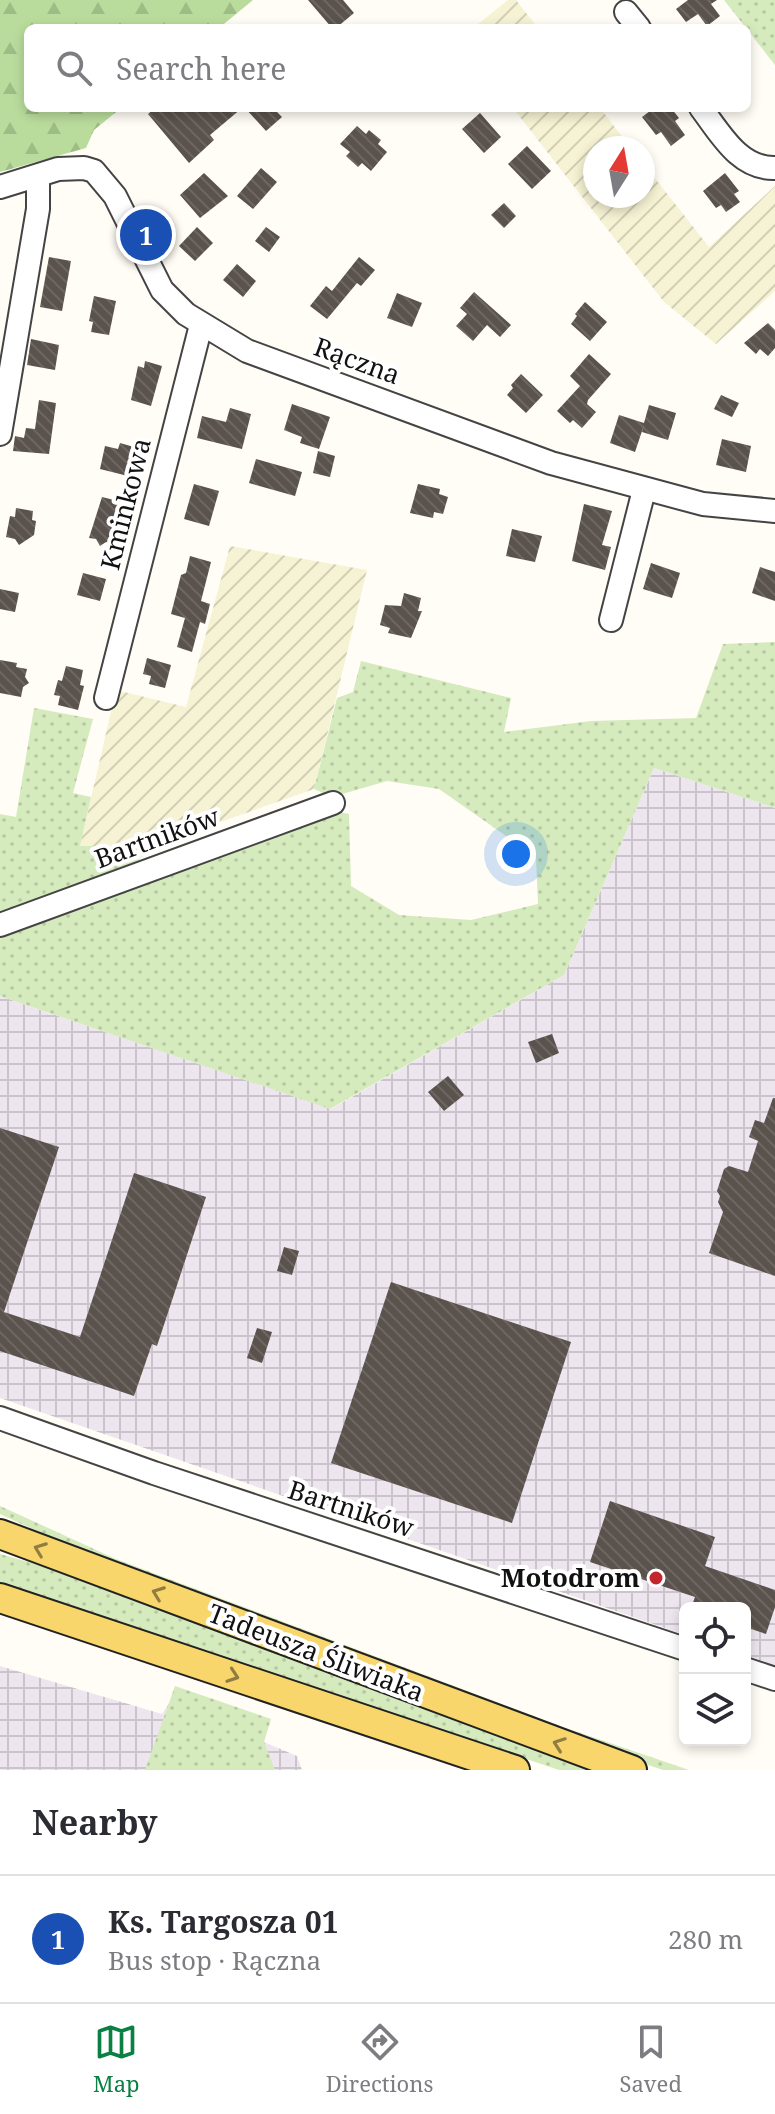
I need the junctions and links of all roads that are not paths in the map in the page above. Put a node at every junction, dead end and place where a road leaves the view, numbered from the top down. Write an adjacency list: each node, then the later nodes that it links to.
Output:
1 (704, 112): 2 (street)
2 (775, 168)
3 (38, 176): 4 (street, Rączna); 5 (street, Rączna); 6 (street)
4 (0, 187)
5 (201, 325): 7 (street, Rączna); 10 (street, Kminkowa)
6 (0, 434)
7 (644, 490): 8 (street, Rączna); 9 (street)
8 (775, 511)
9 (611, 620)
10 (106, 698)
11 (333, 803): 12 (street, Bartników)
12 (0, 925)
13 (0, 1418): 16 (street, Bartników)
14 (0, 1534): 20 (main road, Tadeusza Śliwiaka, one-way to 14)
15 (0, 1598): 19 (main road, Tadeusza Śliwiaka, one-way to 19)
16 (679, 1647)
17 (751, 1671): 18 (street)
18 (775, 1679)
19 (515, 1770)
20 (632, 1770)

